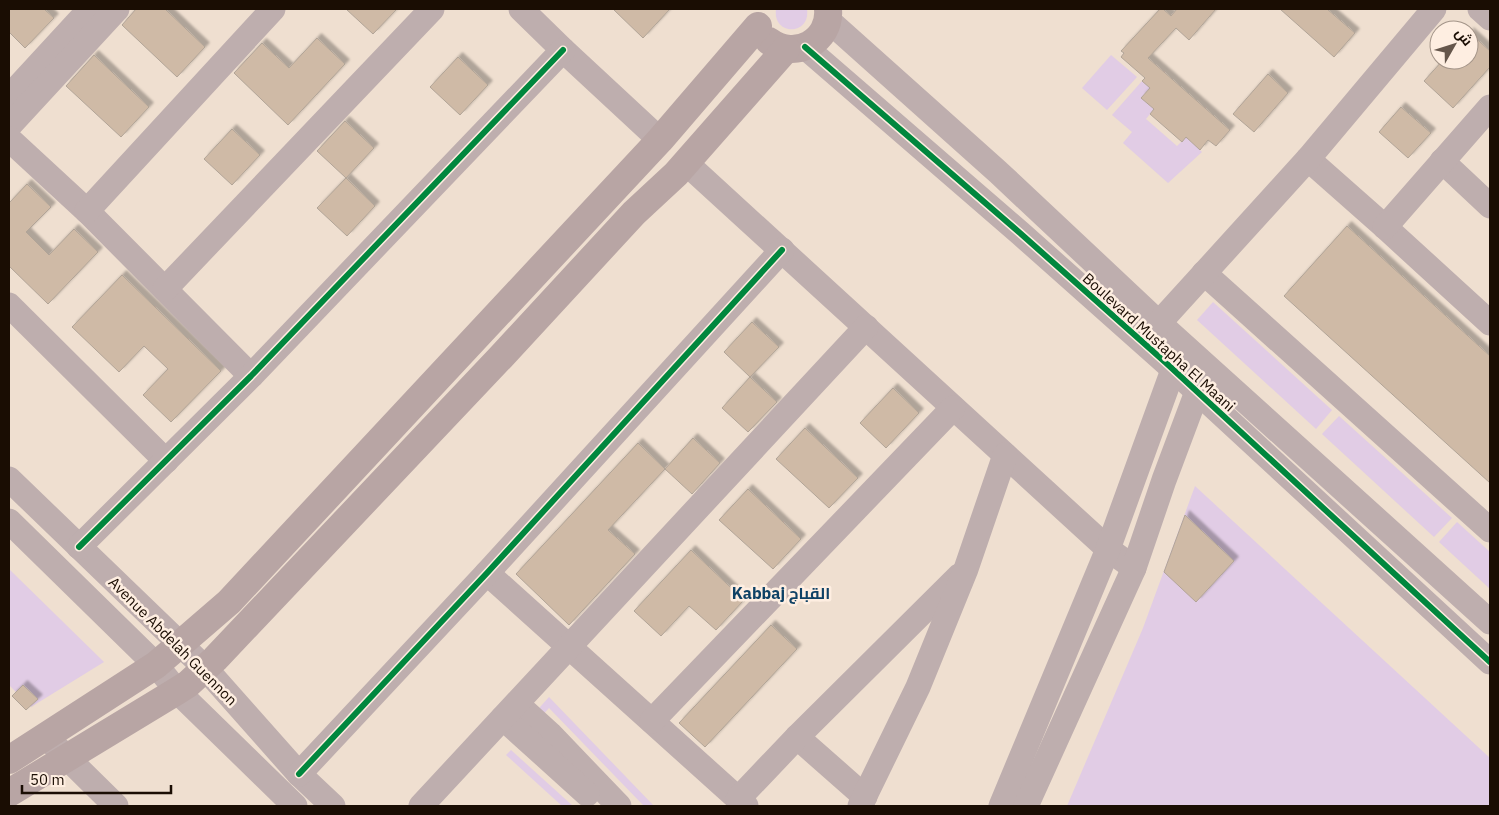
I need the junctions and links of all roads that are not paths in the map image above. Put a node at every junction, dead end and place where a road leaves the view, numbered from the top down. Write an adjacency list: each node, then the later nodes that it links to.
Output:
1 (90, 9): 13 (street)
2 (117, 9): 15 (street)
3 (273, 9): 24 (street)
4 (432, 9): 28 (street)
5 (521, 9): 12 (street)
6 (1434, 9): 18 (street)
7 (1480, 9): 10 (street)
8 (828, 14): 11 (main road); 21 (street, Boulevard Mustapha El Maani)
9 (757, 17): 11 (main road); 16 (main road)
10 (1490, 18)
11 (796, 48): 20 (main road); 22 (street, Boulevard Mustapha El Maani)
12 (563, 50): 16 (street); 35 (street)
13 (9, 97)
14 (1490, 107): 19 (street)
15 (9, 126)
16 (660, 139): 20 (main road); 49 (main road)
17 (9, 140): 24 (street)
18 (1308, 159): 25 (street); 27 (street)
19 (1442, 161): 23 (street); 25 (street)
20 (687, 162): 26 (street); 53 (main road)
21 (998, 172): 22 (street); 31 (street, Boulevard Mustapha El Maani)
22 (977, 196): 33 (street, Boulevard Mustapha El Maani)
23 (1490, 206)
24 (87, 211): 28 (street)
25 (1385, 227): 30 (street)
26 (782, 250): 32 (street); 47 (street)
27 (1204, 273): 31 (street); 42 (street)
28 (165, 289): 35 (street)
29 (9, 305): 39 (street)
30 (1490, 322)
31 (1159, 323): 33 (street); 48 (street, Boulevard Mustapha El Maani)
32 (866, 327): 37 (street); 50 (street)
33 (1142, 342): 34 (street, Boulevard Mustapha El Maani)
34 (1173, 370): 36 (street, Boulevard Mustapha El Maani); 44 (street)
35 (251, 376): 39 (street)
36 (1197, 392): 45 (street); 51 (street, Boulevard Mustapha El Maani)
37 (953, 408): 38 (street); 56 (street)
38 (1006, 455): 44 (street); 46 (street)
39 (166, 461): 43 (street)
40 (9, 479): 43 (street, Avenue Abdelah Guennon)
41 (9, 521): 52 (street, Avenue Abdelah Guennon)
42 (1490, 530)
43 (79, 547): 49 (street, Avenue Abdelah Guennon)
44 (1108, 548): 45 (street); 71 (street)
45 (1134, 568): 71 (street)
46 (966, 569): 58 (street); 63 (street)
47 (487, 573): 50 (street); 61 (street)
48 (1490, 622)
49 (181, 646): 52 (main road); 53 (street, Avenue Abdelah Guennon)
50 (569, 648): 55 (street); 56 (street)
51 (1490, 662)
52 (156, 665): 54 (street, Avenue Abdelah Guennon); 57 (main road)
53 (205, 668): 54 (main road); 61 (street, Avenue Abdelah Guennon)
54 (177, 691): 59 (main road); 66 (street, Avenue Abdelah Guennon)
55 (510, 711): 68 (street); 69 (street); 70 (street)
56 (652, 721): 64 (street)
57 (46, 737): 59 (street); 60 (main road)
58 (797, 737): 63 (street); 64 (street)
59 (66, 757): 62 (main road); 65 (street)
60 (9, 760)
61 (299, 774): 67 (street, Avenue Abdelah Guennon)
62 (9, 793)
63 (863, 802)
64 (742, 803)
65 (116, 806)
66 (295, 806)
67 (333, 806)
68 (421, 806)
69 (599, 806)
70 (619, 806)
71 (1008, 806)

